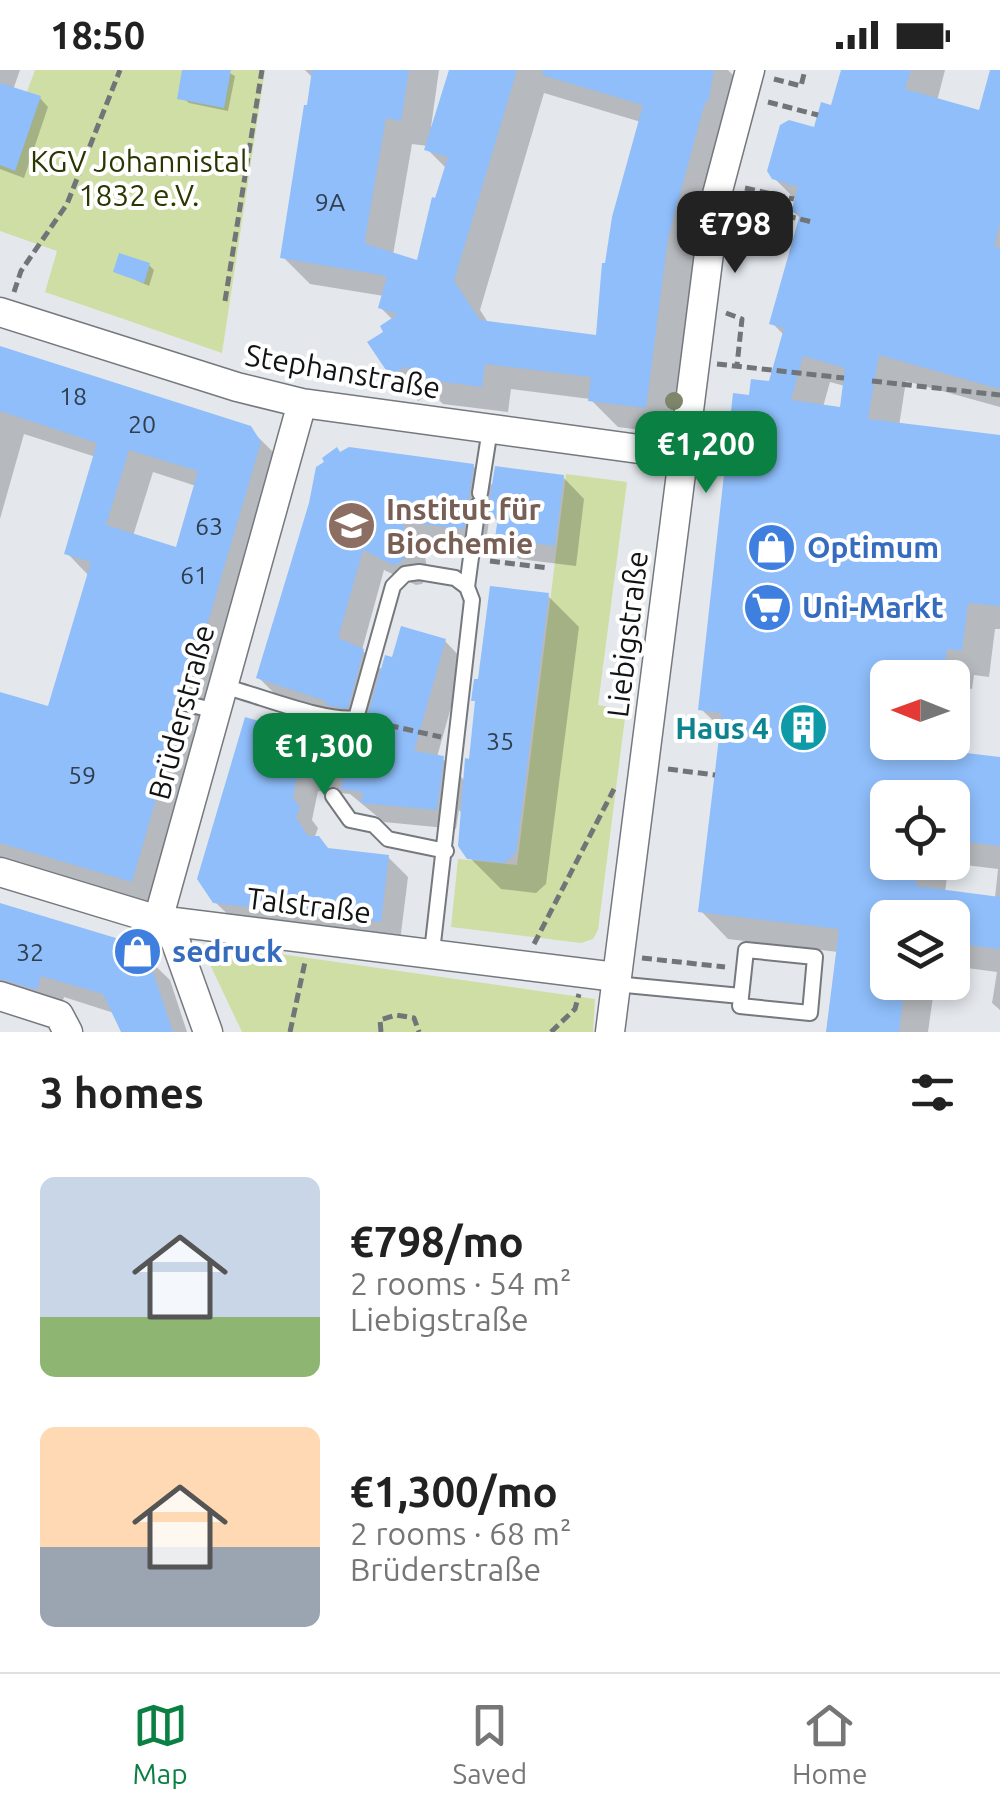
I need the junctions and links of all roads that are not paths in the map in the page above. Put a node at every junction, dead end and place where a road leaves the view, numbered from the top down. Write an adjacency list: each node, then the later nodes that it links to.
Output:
1 (762, 74): 5 (street, Liebigstraße)
2 (3, 313): 3 (street, Stephanstraße)
3 (302, 403): 4 (street, Stephanstraße); 7 (street, Brüderstraße)
4 (490, 430): 5 (street, Stephanstraße); 6 (lane)
5 (682, 455): 14 (street, Liebigstraße)
6 (467, 587): 7 (lane); 10 (lane)
7 (219, 698): 8 (lane); 12 (street, Brüderstraße)
8 (184, 703)
9 (332, 796): 10 (lane)
10 (446, 851): 13 (lane)
11 (0, 872): 12 (street, Talstraße)
12 (158, 920): 13 (street, Talstraße); 18 (street)
13 (432, 952): 14 (street, Talstraße)
14 (616, 981): 16 (lane); 19 (street, Liebigstraße)
15 (0, 996): 17 (street)
16 (741, 996): 16 (lane)
17 (68, 1032)
18 (208, 1032)
19 (610, 1032)

